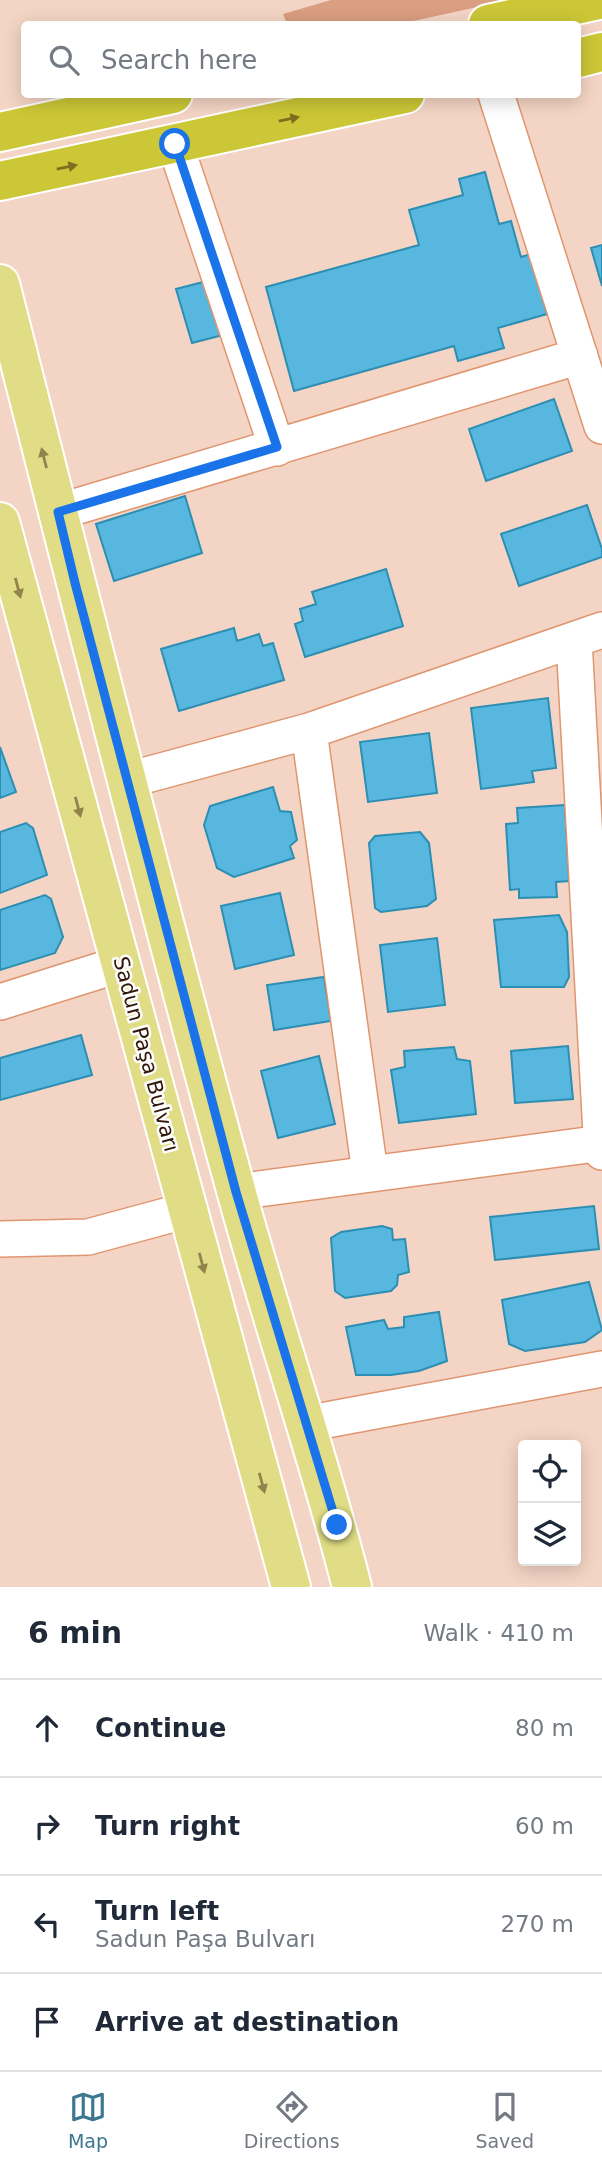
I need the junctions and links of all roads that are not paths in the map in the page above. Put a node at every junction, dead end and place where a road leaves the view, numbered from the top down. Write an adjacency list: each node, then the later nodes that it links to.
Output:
1 (599, 0): 2 (highway)
2 (502, 21)
3 (602, 52): 4 (highway)
4 (581, 57)
5 (155, 98): 8 (highway)
6 (387, 98): 9 (highway, one-way to 6)
7 (497, 98): 12 (street)
8 (0, 132)
9 (175, 144): 10 (highway, one-way to 9); 14 (street)
10 (0, 181)
11 (0, 284): 15 (main road, one-way to 11)
12 (580, 356): 13 (street); 14 (street)
13 (602, 426)
14 (277, 447): 15 (street)
15 (58, 512): 19 (main road)
16 (0, 522): 20 (main road, Sadun Paşa Bulvarı, one-way to 20)
17 (588, 635): 18 (street); 22 (street)
18 (309, 731): 19 (street); 23 (street)
19 (128, 780): 24 (main road)
20 (121, 964): 21 (street); 25 (main road, Sadun Paşa Bulvarı)
21 (0, 1002)
22 (602, 1146): 23 (street)
23 (370, 1173): 24 (street)
24 (236, 1192): 28 (main road)
25 (188, 1210): 26 (street); 29 (main road, Sadun Paşa Bulvarı, one-way to 29)
26 (0, 1239)
27 (602, 1368): 28 (street)
28 (305, 1424): 30 (main road)
29 (291, 1587)
30 (352, 1587)

